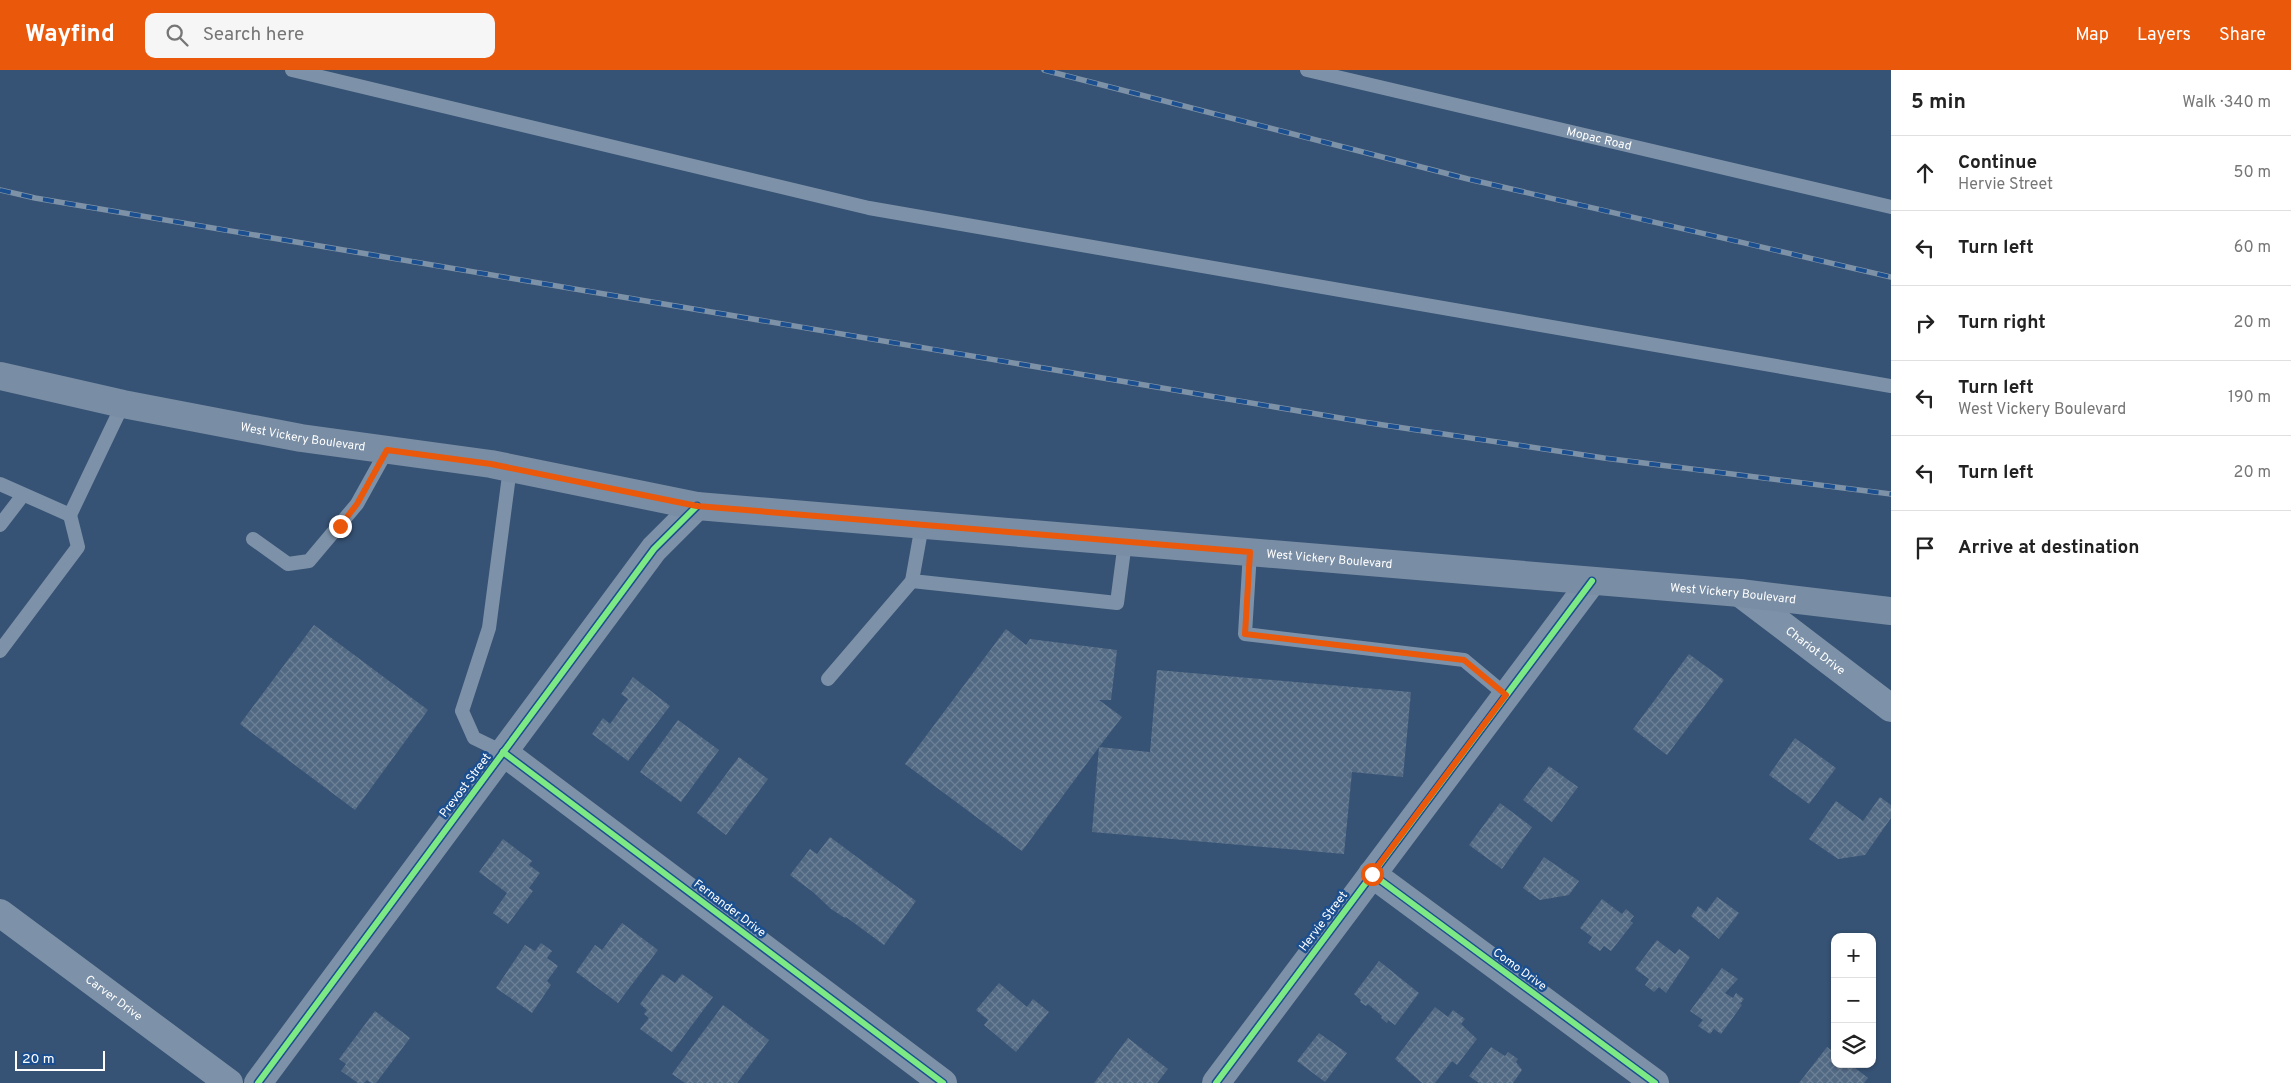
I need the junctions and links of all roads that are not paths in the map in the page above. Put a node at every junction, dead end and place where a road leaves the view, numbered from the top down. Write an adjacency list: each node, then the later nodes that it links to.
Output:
1 (292, 70): 5 (lane)
2 (1307, 70): 3 (lane, Mopac Road)
3 (1891, 207)
4 (0, 376): 6 (main road, West Vickery Boulevard)
5 (1891, 386)
6 (123, 404): 7 (main road, West Vickery Boulevard); 12 (lane)
7 (387, 450): 8 (main road, West Vickery Boulevard); 15 (lane)
8 (510, 468): 11 (main road, West Vickery Boulevard); 26 (lane)
9 (0, 484): 10 (lane)
10 (24, 495): 12 (lane); 13 (lane)
11 (697, 506): 14 (main road, West Vickery Boulevard); 26 (street, Prevost Street)
12 (70, 515): 22 (lane)
13 (0, 525)
14 (922, 525): 16 (main road, West Vickery Boulevard); 18 (lane)
15 (253, 540)
16 (1125, 542): 17 (main road, West Vickery Boulevard); 18 (lane)
17 (1250, 552): 19 (main road, West Vickery Boulevard); 24 (lane)
18 (912, 580): 23 (lane)
19 (1592, 581): 20 (main road, West Vickery Boulevard); 24 (street, Hervie Street)
20 (1740, 593): 21 (main road, West Vickery Boulevard); 25 (street, Chariot Drive)
21 (1891, 611)
22 (0, 651)
23 (828, 680)
24 (1506, 695): 27 (street, Hervie Street)
25 (1891, 708)
26 (504, 752): 30 (street, Prevost Street); 31 (street, Fernander Drive)
27 (1372, 874): 32 (street, Hervie Street); 33 (street, Como Drive)
28 (0, 913): 29 (street, Carver Drive)
29 (229, 1083)
30 (258, 1083)
31 (943, 1083)
32 (1216, 1083)
33 (1655, 1083)

